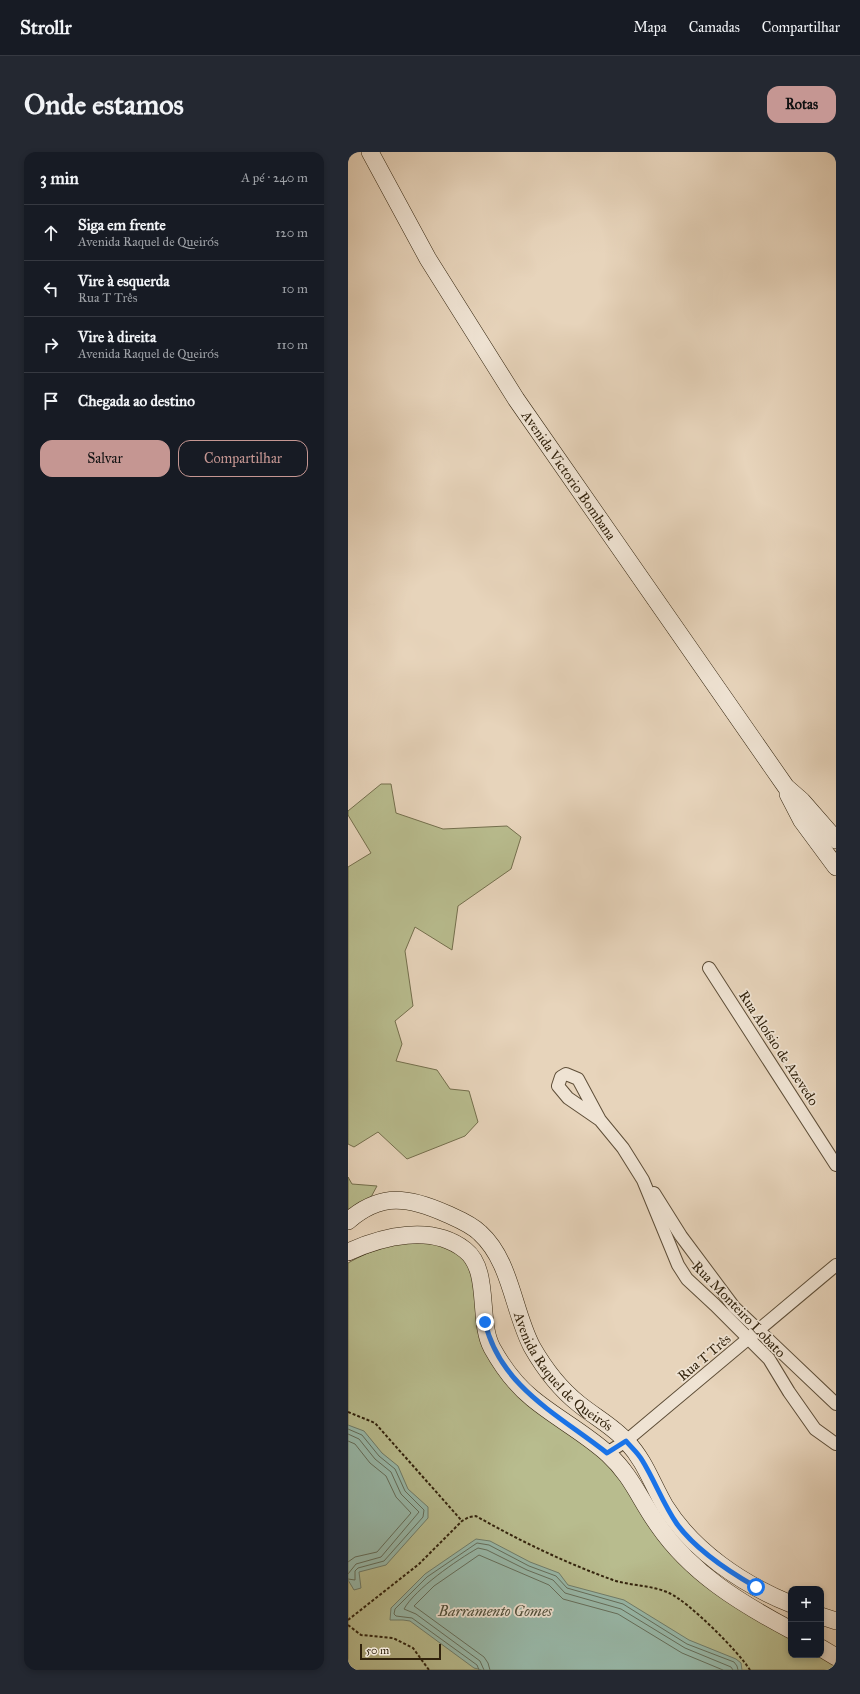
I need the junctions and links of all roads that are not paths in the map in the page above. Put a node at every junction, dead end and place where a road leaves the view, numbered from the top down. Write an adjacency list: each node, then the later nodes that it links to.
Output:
1 (370, 152): 2 (street, Avenida Victorio Bombana)
2 (786, 787): 3 (street); 4 (street)
3 (836, 840)
4 (836, 867)
5 (710, 968): 7 (street, Rua Aloísio de Azevedo)
6 (600, 1120): 8 (street, Rua Monteiro Lobato)
7 (836, 1165)
8 (643, 1180): 12 (street, Rua Monteiro Lobato); 13 (street, Rua Monteiro Lobato)
9 (348, 1221): 15 (street, Avenida Raquel de Queirós)
10 (348, 1252): 17 (street, Avenida Raquel de Queirós)
11 (836, 1265): 12 (street, Rua T Três)
12 (758, 1330): 13 (street, Rua T Três); 14 (street, Rua Monteiro Lobato)
13 (748, 1339): 15 (street, Rua T Três); 16 (street, Rua Monteiro Lobato)
14 (836, 1404)
15 (626, 1441): 17 (street, Rua T Três); 18 (street, Avenida Raquel de Queirós)
16 (836, 1444)
17 (607, 1453): 21 (street, Avenida Raquel de Queirós)
18 (788, 1602)
19 (824, 1617): 20 (street)
20 (836, 1621)
21 (788, 1628)
22 (824, 1650): 23 (street)
23 (836, 1657)

